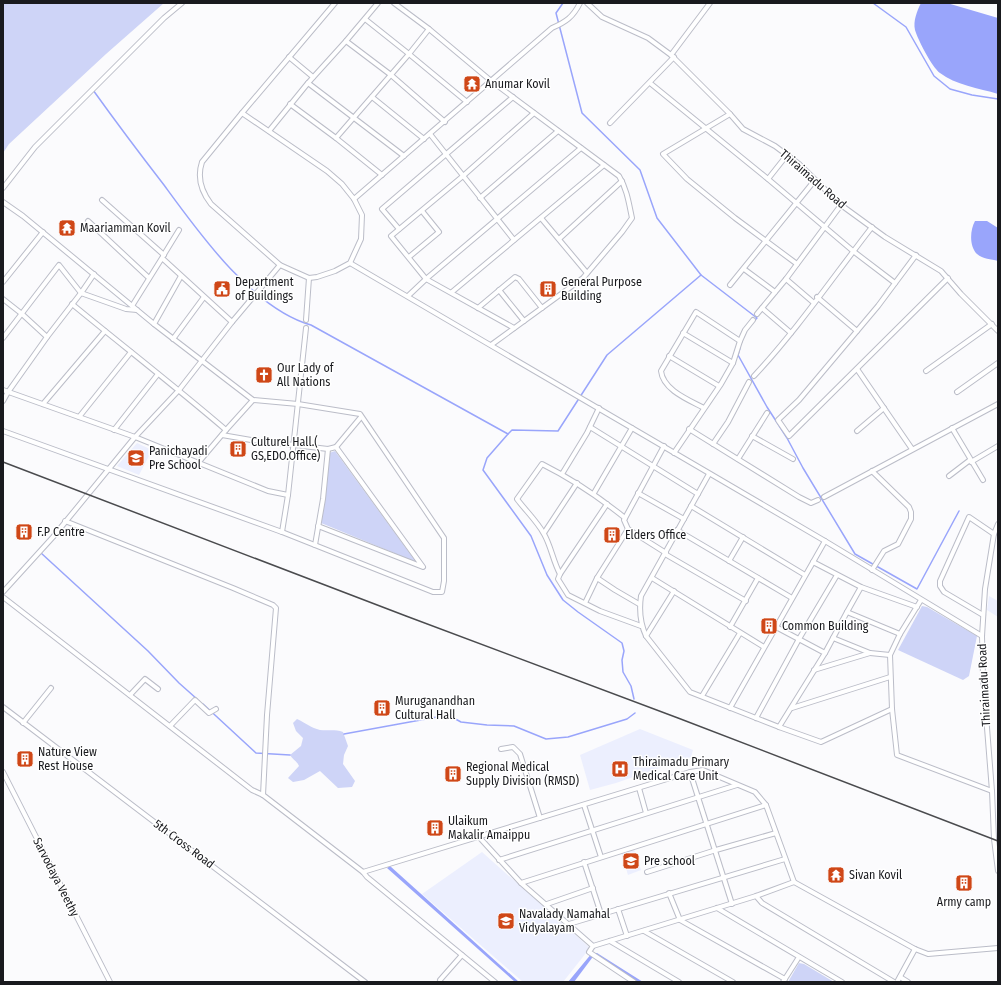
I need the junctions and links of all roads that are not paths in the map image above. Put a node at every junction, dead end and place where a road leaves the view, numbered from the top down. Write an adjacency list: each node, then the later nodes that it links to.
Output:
1 (182, 3): 45 (street)
2 (335, 3): 13 (street)
3 (378, 3): 8 (street)
4 (394, 3): 9 (street)
5 (580, 3): 16 (street)
6 (587, 3): 12 (street, Thiraimadu Road)
7 (710, 3): 12 (street)
8 (365, 19): 10 (street); 11 (street)
9 (429, 29): 11 (street); 16 (street)
10 (346, 40): 14 (street); 15 (street)
11 (409, 54): 14 (street); 21 (street)
12 (673, 56): 18 (street); 25 (street, Thiraimadu Road)
13 (289, 57): 15 (street); 23 (street)
14 (391, 75): 19 (street); 27 (street)
15 (313, 78): 17 (street)
16 (490, 80): 20 (street); 21 (street)
17 (308, 83): 22 (street); 26 (street)
18 (650, 83): 28 (street); 29 (street)
19 (372, 97): 26 (street); 34 (street)
20 (513, 97): 24 (street); 36 (street)
21 (467, 102): 27 (street)
22 (290, 104): 30 (street); 33 (street)
23 (242, 113): 30 (street); 70 (street)
24 (534, 113): 31 (street); 41 (street)
25 (730, 114): 29 (street); 37 (street, Thiraimadu Road)
26 (354, 118): 33 (street); 38 (street)
27 (445, 122): 32 (street)
28 (610, 123)
29 (705, 129): 42 (street); 63 (street)
30 (268, 131): 47 (street)
31 (558, 131): 35 (street); 46 (street)
32 (430, 134): 34 (street); 36 (street)
33 (336, 138): 40 (street)
34 (424, 139): 38 (street)
35 (581, 148): 39 (street); 54 (street)
36 (446, 155): 41 (street); 58 (street)
37 (787, 155): 42 (street); 43 (street, Thiraimadu Road)
38 (404, 156): 40 (street)
39 (604, 165): 44 (street); 53 (street)
40 (382, 175): 47 (street)
41 (463, 176): 46 (street); 52 (street)
42 (768, 179): 50 (street)
43 (815, 180): 50 (street); 51 (street, Thiraimadu Road)
44 (622, 181): 62 (street); 72 (street)
45 (3, 188)
46 (480, 198): 54 (street)
47 (354, 199): 68 (street)
48 (102, 200): 66 (street)
49 (3, 202): 60 (street)
50 (796, 203): 56 (street); 63 (street)
51 (842, 205): 56 (street); 57 (street, Thiraimadu Road)
52 (422, 211): 58 (street); 67 (street)
53 (541, 218): 61 (street); 62 (street)
54 (496, 219): 61 (street); 78 (street)
55 (88, 221): 75 (street)
56 (824, 227): 64 (street); 69 (street)
57 (872, 227): 64 (street); 65 (street, Thiraimadu Road)
58 (399, 229): 67 (street)
59 (179, 230): 66 (street)
60 (43, 232): 73 (street); 80 (street)
61 (514, 240): 84 (street)
62 (559, 240): 72 (street)
63 (767, 242): 69 (street); 71 (street)
64 (853, 251): 81 (street); 89 (street)
65 (916, 256): 77 (street, Thiraimadu Road); 81 (street)
66 (163, 257): 74 (street); 75 (street)
67 (408, 257): 78 (street)
68 (350, 263): 76 (street); 87 (street)
69 (797, 264): 79 (street)
70 (280, 265): 76 (street); 103 (street)
71 (744, 269): 82 (street); 85 (street)
72 (588, 273): 95 (street)
73 (94, 274): 86 (street); 93 (street)
74 (181, 276): 88 (street); 104 (street)
75 (149, 278): 93 (street)
76 (309, 278): 100 (street)
77 (948, 278): 105 (street, Thiraimadu Road); 123 (street)
78 (426, 279): 84 (street); 87 (street)
79 (786, 279): 85 (street); 91 (street)
80 (3, 282)
81 (895, 283): 109 (street)
82 (730, 286)
83 (499, 290): 94 (street); 95 (street); 102 (street)
84 (452, 292): 94 (street)
85 (775, 292): 96 (street)
86 (82, 294): 92 (street); 97 (street); 98 (street)
87 (408, 296): 117 (street)
88 (204, 297): 103 (street); 115 (street)
89 (817, 298): 91 (street); 109 (street)
90 (3, 299): 98 (street)
91 (814, 303): 112 (street)
92 (72, 304): 108 (street); 113 (street)
93 (132, 306): 97 (street)
94 (478, 308): 107 (street)
95 (542, 308): 102 (street)
96 (762, 308): 99 (street); 112 (street)
97 (137, 310): 104 (street)
98 (22, 314): 113 (street); 114 (street)
99 (757, 314)
100 (306, 320)
101 (753, 320): 116 (street)
102 (524, 321): 107 (street)
103 (232, 322): 120 (street)
104 (154, 324): 115 (street)
105 (992, 324): 110 (street, Thiraimadu Road); 124 (street)
106 (306, 328): 135 (street)
107 (514, 328): 117 (street)
108 (105, 331): 118 (street); 134 (street)
109 (857, 331): 123 (street)
110 (998, 331)
111 (683, 333): 116 (street); 119 (street); 122 (street)
112 (791, 333): 126 (street)
113 (47, 337): 130 (street)
114 (3, 338)
115 (173, 339): 120 (street)
116 (740, 340): 122 (street)
117 (491, 345): 137 (street)
118 (131, 352): 125 (street); 141 (street)
119 (669, 356): 128 (street); 138 (street)
120 (202, 362): 129 (street); 132 (street)
121 (998, 362): 131 (street)
122 (733, 363): 128 (street)
123 (857, 369): 139 (street)
124 (926, 370)
125 (158, 374): 129 (street); 147 (street)
126 (754, 376)
127 (749, 382): 154 (street)
128 (719, 386): 138 (street)
129 (179, 390): 148 (street); 153 (street)
130 (5, 391): 133 (street); 134 (street)
131 (957, 392)
132 (253, 400): 135 (street); 148 (street)
133 (3, 401)
134 (43, 404): 141 (street)
135 (298, 404): 142 (street); 155 (street)
136 (998, 404): 145 (street)
137 (599, 408): 143 (street); 144 (street)
138 (704, 408): 146 (street)
139 (884, 408): 150 (street); 161 (street)
140 (767, 413): 152 (street)
141 (79, 417): 147 (street)
142 (362, 417): 158 (street); 195 (street)
143 (590, 427): 159 (street); 170 (street)
144 (632, 428): 156 (street); 159 (street)
145 (952, 428): 161 (street); 165 (street)
146 (689, 429): 154 (street); 162 (street)
147 (114, 430): 153 (street)
148 (226, 430): 151 (street)
149 (3, 431): 168 (street)
150 (857, 431)
151 (222, 435): 155 (street); 166 (street)
152 (752, 436): 163 (street); 164 (street)
153 (135, 437): 166 (street); 168 (street)
154 (714, 444): 163 (street)
155 (294, 445): 160 (street); 178 (street)
156 (664, 446): 162 (street); 167 (street)
157 (998, 446): 165 (street)
158 (336, 447): 160 (street); 187 (street)
159 (620, 447): 167 (street); 176 (street)
160 (328, 449): 187 (street)
161 (912, 449): 169 (street)
162 (674, 453): 171 (street)
163 (738, 459): 180 (street)
164 (793, 459)
165 (971, 461): 172 (street); 173 (street)
166 (198, 463): 178 (street)
167 (654, 467): 175 (street); 177 (street)
168 (108, 469): 185 (street); 190 (street)
169 (872, 471): 179 (street); 199 (street)
170 (562, 474): 174 (street); 191 (street)
171 (710, 474): 177 (street); 194 (street)
172 (948, 476)
173 (983, 480)
174 (577, 483): 176 (street); 191 (street)
175 (638, 493): 183 (street); 184 (street)
176 (594, 494): 181 (street)
177 (698, 494): 182 (street)
178 (288, 495): 190 (street)
179 (824, 497)
180 (818, 500)
181 (607, 504): 183 (street); 200 (street)
182 (691, 506): 184 (street); 193 (street)
183 (625, 518): 188 (street)
184 (684, 518): 189 (street)
185 (65, 521): 208 (street); 252 (street)
186 (998, 524): 192 (street, Thiraimadu Road)
187 (318, 526): 195 (street)
188 (628, 529): 196 (street); 203 (street)
189 (677, 530): 196 (street); 197 (street)
190 (282, 532): 195 (street)
191 (544, 533): 200 (street)
192 (994, 534): 217 (street, Thiraimadu Road); 217 (street)
193 (743, 537): 197 (street); 201 (street)
194 (825, 541): 198 (street); 199 (street)
195 (315, 545)
196 (665, 553): 204 (street); 212 (street)
197 (729, 561): 205 (street)
198 (813, 562): 201 (street); 202 (street)
199 (874, 567): 211 (street)
200 (560, 574): 213 (street)
201 (805, 575): 210 (street)
202 (837, 575): 206 (street); 226 (street)
203 (597, 578): 213 (street); 214 (street)
204 (652, 578): 207 (street); 214 (street)
205 (758, 578): 210 (street); 212 (street)
206 (861, 587): 215 (street); 216 (street)
207 (674, 591): 219 (street); 223 (street)
208 (3, 592)
209 (3, 597): 235 (street)
210 (792, 598): 220 (street)
211 (921, 600): 215 (street); 224 (street)
212 (746, 601): 219 (street)
213 (584, 603): 218 (street)
214 (640, 604): 218 (street)
215 (917, 607): 222 (street)
216 (847, 612): 222 (street); 225 (street)
217 (983, 615): 224 (street, Thiraimadu Road)
218 (641, 626): 223 (street)
219 (730, 627): 221 (street)
220 (776, 627): 226 (street); 227 (street)
221 (740, 632): 227 (street); 236 (street)
222 (900, 634): 230 (street)
223 (646, 636): 236 (street)
224 (982, 636): 251 (street, Thiraimadu Road)
225 (833, 638): 228 (street); 229 (street)
226 (799, 640): 228 (street); 242 (street)
227 (764, 647): 238 (street)
228 (825, 653): 231 (street)
229 (870, 653): 230 (street); 231 (street)
230 (890, 655): 232 (street)
231 (814, 670): 239 (street)
232 (890, 677): 239 (street); 241 (street)
233 (51, 688): 243 (street)
234 (158, 689): 235 (street)
235 (130, 695): 244 (street)
236 (702, 696): 238 (street)
237 (3, 707): 243 (street, 5th Cross Road)
238 (730, 708): 242 (street)
239 (791, 708): 245 (street)
240 (216, 709): 244 (street)
241 (892, 709): 245 (street); 251 (street)
242 (756, 718): 245 (street)
243 (23, 722): 295 (street, 5th Cross Road)
244 (170, 726): 252 (street)
245 (779, 727)
246 (501, 749): 257 (street)
247 (3, 772): 294 (street, Sarvodaya Veethy)
248 (690, 772): 249 (street); 250 (street); 253 (street)
249 (737, 785): 253 (street); 255 (street)
250 (639, 788): 254 (street); 256 (street)
251 (992, 792): 267 (street, Thiraimadu Road)
252 (263, 794): 268 (street)
253 (699, 798): 256 (street); 258 (street)
254 (584, 805): 257 (street); 259 (street)
255 (766, 805): 258 (street); 260 (street)
256 (646, 813): 259 (street)
257 (540, 818): 261 (street)
258 (707, 824): 262 (street); 263 (street)
259 (592, 830): 263 (street); 265 (street)
260 (776, 833): 262 (street); 264 (street)
261 (479, 837): 265 (street); 268 (street)
262 (716, 850): 269 (street); 270 (street)
263 (601, 857): 266 (street)
264 (785, 859): 270 (street); 271 (street)
265 (499, 860): 272 (street)
266 (584, 862): 272 (street); 273 (street)
267 (998, 871)
268 (363, 872): 289 (street)
269 (647, 872)
270 (724, 877): 274 (street); 277 (street)
271 (794, 882): 275 (street); 288 (street)
272 (521, 883): 276 (street)
273 (593, 888): 276 (street); 280 (street)
274 (669, 894): 279 (street); 281 (street)
275 (756, 896): 277 (street); 301 (street)
276 (547, 904): 282 (street)
277 (732, 904): 278 (street)
278 (717, 908): 281 (street); 290 (street)
279 (618, 909): 280 (street); 284 (street)
280 (602, 914): 282 (street)
281 (680, 920): 283 (street); 293 (street)
282 (569, 924): 286 (street)
283 (644, 930): 284 (street); 299 (street)
284 (627, 936): 285 (street)
285 (610, 941): 286 (street); 298 (street)
286 (594, 946): 297 (street)
287 (998, 948): 288 (street)
288 (915, 949): 291 (street)
289 (462, 955): 292 (street); 296 (street)
290 (799, 957): 293 (street); 300 (street)
291 (900, 977): 301 (street); 302 (street)
292 (440, 980)
293 (784, 981)
294 (110, 982)
295 (365, 982)
296 (495, 982)
297 (634, 982)
298 (679, 982)
299 (733, 982)
300 (842, 982)
301 (896, 982)
302 (908, 982)

